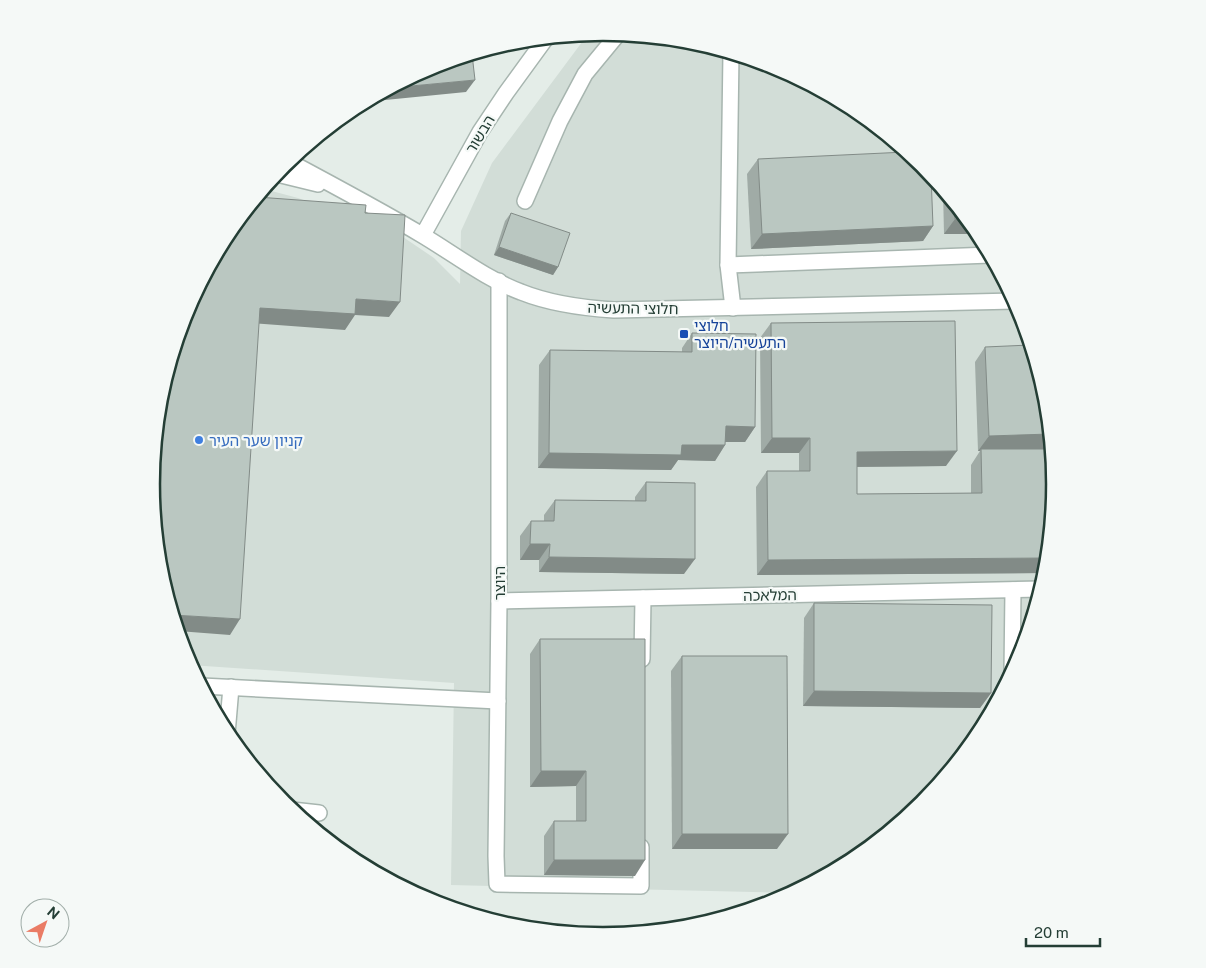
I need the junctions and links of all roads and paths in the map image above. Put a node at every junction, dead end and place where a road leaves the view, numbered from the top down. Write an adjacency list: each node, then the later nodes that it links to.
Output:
1 (612, 41): 7 (street)
2 (540, 46): 8 (street, הבשור)
3 (731, 60): 10 (street)
4 (295, 166): 6 (street, חלוצי התעשיה)
5 (285, 176): 6 (street, חלוצי התעשיה)
6 (341, 190): 8 (street, חלוצי התעשיה)
7 (524, 201)
8 (423, 236): 11 (street, חלוצי התעשיה)
9 (981, 255): 10 (street)
10 (728, 265): 13 (street)
11 (499, 281): 13 (street, חלוצי התעשיה); 17 (street, היוצר)
12 (1006, 301): 13 (street, חלוצי התעשיה)
13 (733, 308)
14 (1013, 590): 15 (street, המלאכה); 16 (street, המלאכה); 18 (street)
15 (1033, 590)
16 (643, 598): 17 (street, המלאכה); 19 (street)
17 (499, 601): 22 (street, היוצר)
18 (1012, 652)
19 (642, 669)
20 (210, 687): 21 (street)
21 (231, 688): 22 (street); 23 (street)
22 (498, 701): 26 (street, היוצר)
23 (228, 719)
24 (305, 811): 25 (street)
25 (319, 813)
26 (641, 837)

